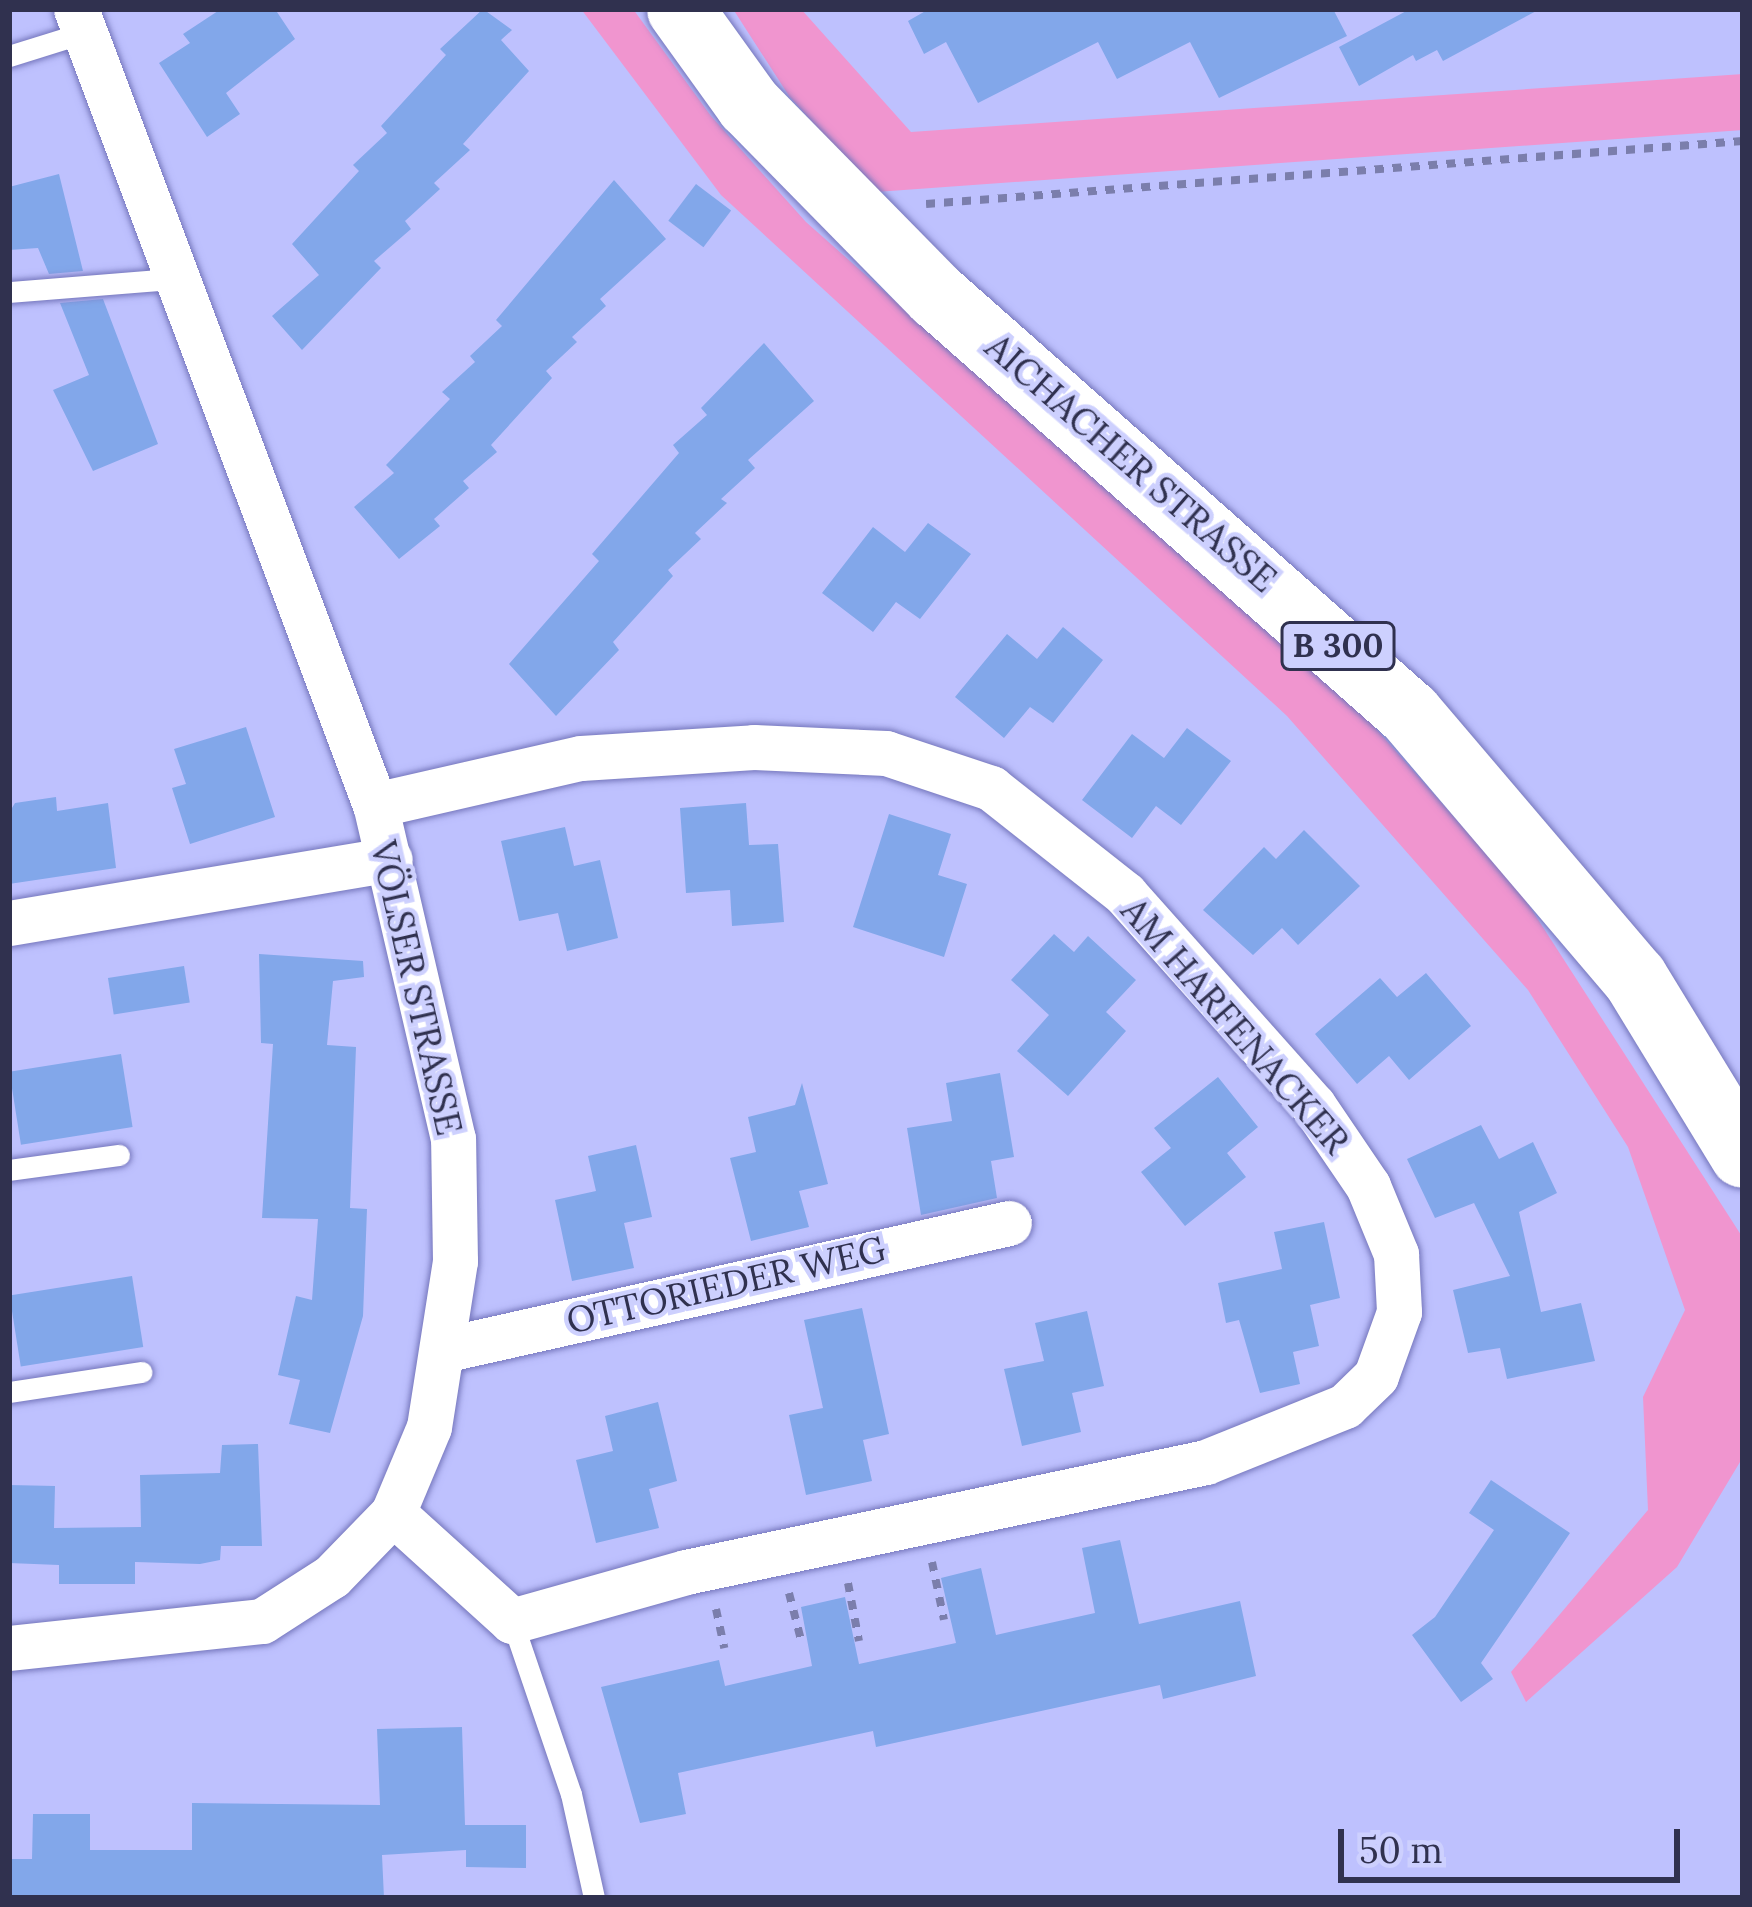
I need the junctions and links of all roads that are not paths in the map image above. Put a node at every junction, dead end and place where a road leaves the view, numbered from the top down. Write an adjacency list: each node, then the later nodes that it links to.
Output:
1 (680, 9): 9 (main road, AICHACHER STRASSE / B 300)
2 (82, 20): 3 (lane, VÖLSER STRASSE); 4 (street, VÖLSER STRASSE)
3 (9, 56)
4 (182, 278): 5 (lane); 6 (street, VÖLSER STRASSE)
5 (9, 292)
6 (375, 806): 7 (street, VÖLSER STRASSE); 17 (street, AM HARFENACKER)
7 (390, 859): 8 (street); 13 (street, VÖLSER STRASSE)
8 (9, 922)
9 (1743, 1154)
10 (119, 1155): 11 (lane)
11 (9, 1170)
12 (1009, 1223): 13 (street, OTTORIEDER WEG)
13 (443, 1349): 16 (street, VÖLSER STRASSE)
14 (141, 1372): 15 (lane)
15 (9, 1392)
16 (393, 1513): 17 (street); 18 (street, VÖLSER STRASSE)
17 (512, 1621): 19 (lane)
18 (9, 1648)
19 (594, 1898)

